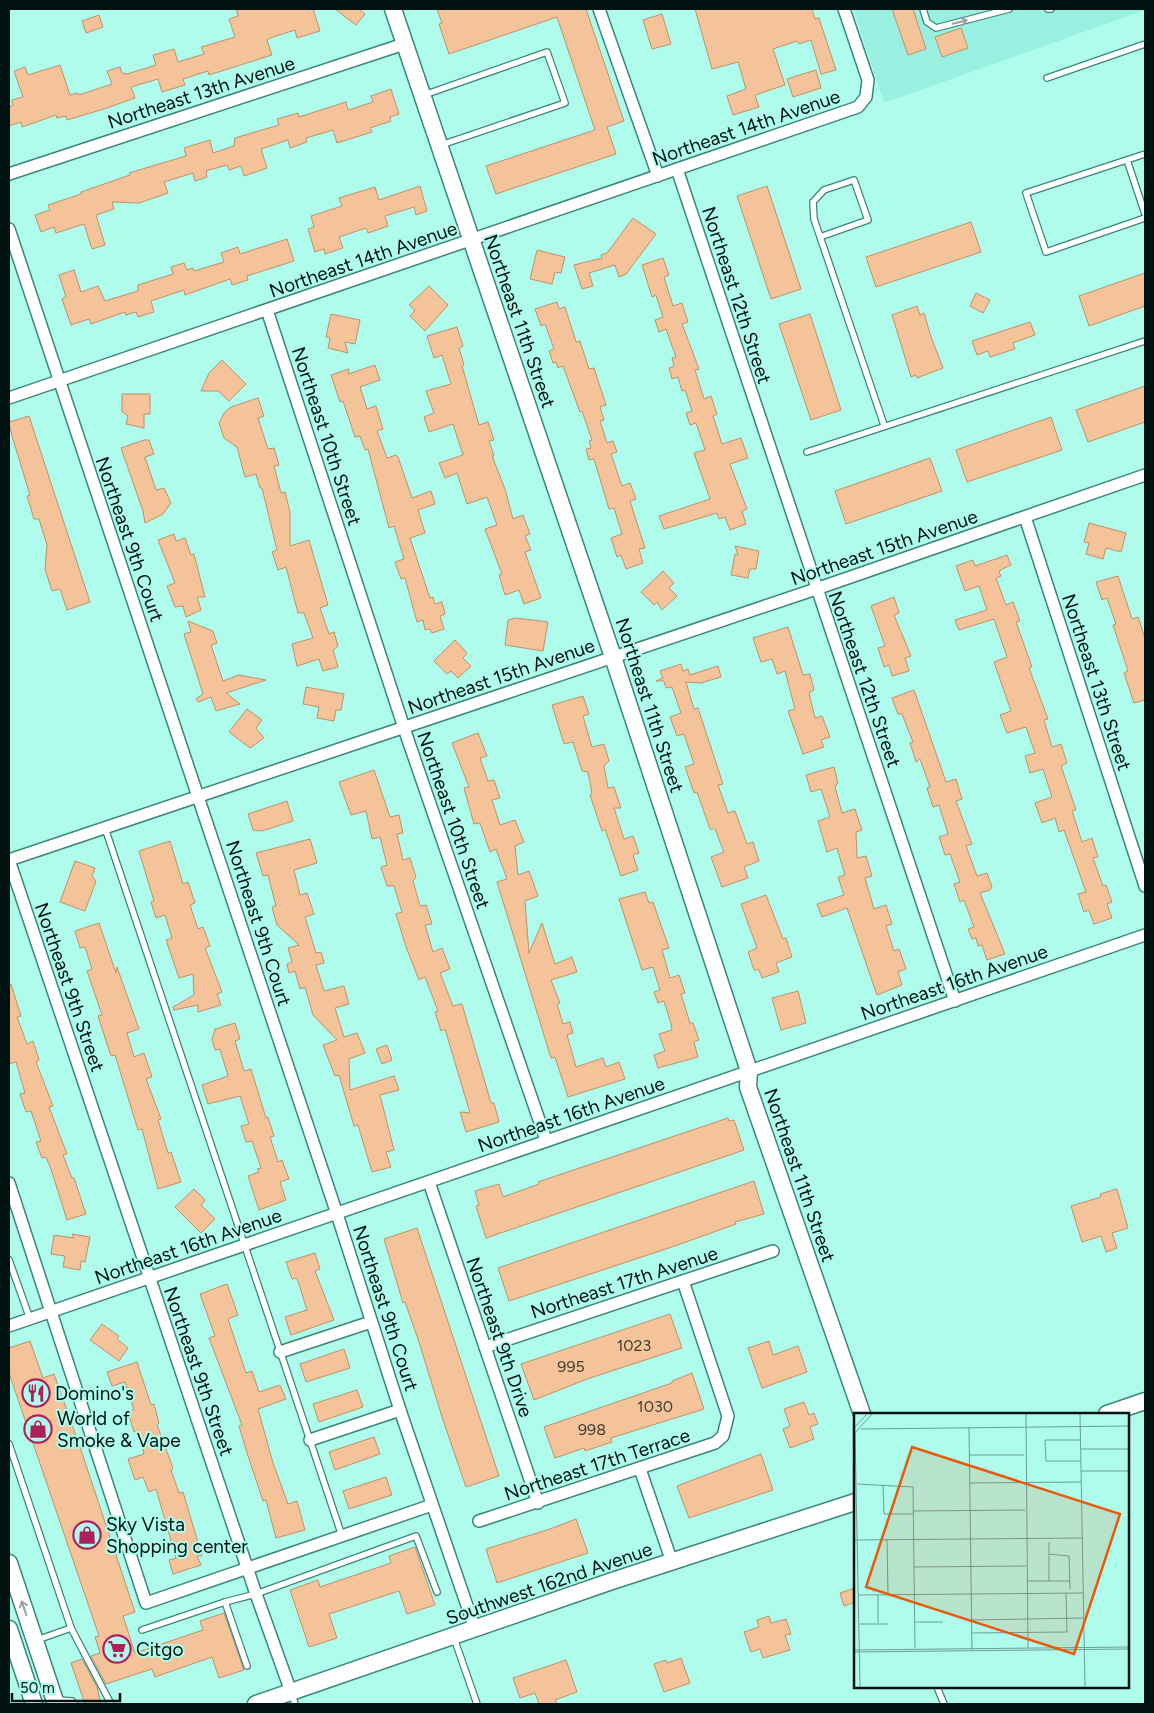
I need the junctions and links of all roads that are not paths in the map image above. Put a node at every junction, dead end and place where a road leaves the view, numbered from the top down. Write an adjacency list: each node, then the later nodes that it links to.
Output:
1 (392, 9): 6 (street, Northeast 11th Street)
2 (600, 9): 15 (street)
3 (844, 9): 13 (street, Northeast 14th Avenue)
4 (923, 9): 5 (lane, one-way to 5)
5 (1009, 9)
6 (404, 44): 9 (street, Northeast 11th Street); 14 (street, Northeast 13th Avenue)
7 (1145, 44): 8 (lane)
8 (1047, 78)
9 (422, 96): 10 (street, Northeast 11th Street); 10 (lane)
10 (439, 146): 20 (street, Northeast 11th Street)
11 (1145, 154): 12 (lane)
12 (1127, 160): 16 (lane); 17 (lane)
13 (677, 169): 15 (street, Northeast 14th Avenue); 29 (street, Northeast 12th Street)
14 (9, 174)
15 (658, 176): 20 (street, Northeast 14th Avenue)
16 (1145, 214)
17 (1145, 218)
18 (9, 228): 23 (street, Northeast 9th Court)
19 (820, 237): 19 (lane); 25 (lane)
20 (471, 240): 21 (street, Northeast 14th Avenue); 30 (street, Northeast 11th Street)
21 (267, 310): 23 (street, Northeast 14th Avenue); 31 (street, Northeast 10th Street)
22 (1145, 341): 25 (lane)
23 (58, 382): 24 (street, Northeast 14th Avenue); 32 (street, Northeast 9th Court)
24 (9, 398)
25 (884, 425): 26 (lane)
26 (807, 452)
27 (1145, 475): 28 (street, Northeast 15th Avenue)
28 (1025, 517): 29 (street, Northeast 15th Avenue); 35 (street, Northeast 13th Street)
29 (816, 589): 30 (street, Northeast 15th Avenue); 37 (street, Northeast 12th Street)
30 (613, 657): 31 (street, Northeast 15th Avenue); 38 (street, Northeast 11th Street)
31 (404, 728): 32 (street, Northeast 15th Avenue); 39 (street, Northeast 10th Street)
32 (198, 797): 33 (street, Northeast 15th Avenue); 43 (street, Northeast 9th Court)
33 (105, 828): 34 (street, Northeast 15th Avenue); 44 (lane)
34 (9, 860): 47 (street, Northeast 9th Street)
35 (1145, 886)
36 (1145, 935): 37 (street, Northeast 16th Avenue)
37 (955, 1001): 38 (street, Northeast 16th Avenue)
38 (749, 1071): 39 (street, Northeast 16th Avenue); 57 (street, Northeast 11th Street)
39 (546, 1140): 40 (street, Northeast 16th Avenue)
40 (429, 1182): 43 (street, Northeast 16th Avenue); 53 (street, Northeast 9th Drive)
41 (9, 1183): 42 (street)
42 (12, 1205): 49 (street)
43 (337, 1214): 44 (street, Northeast 16th Avenue); 51 (street, Northeast 9th Court)
44 (243, 1246): 47 (street, Northeast 16th Avenue); 54 (lane)
45 (773, 1251): 48 (street, Northeast 17th Avenue)
46 (9, 1260): 50 (lane)
47 (149, 1277): 49 (street, Northeast 16th Avenue); 69 (street, Northeast 9th Street)
48 (683, 1281): 53 (street, Northeast 17th Avenue); 61 (street, Northeast 17th Terrace)
49 (51, 1311): 50 (street, Northeast 16th Avenue); 69 (street)
50 (30, 1319): 52 (street, Northeast 16th Avenue)
51 (371, 1322): 54 (street); 56 (street, Northeast 9th Court)
52 (9, 1326)
53 (485, 1347): 63 (street, Northeast 9th Drive)
54 (280, 1352): 59 (lane)
55 (1145, 1401): 58 (street)
56 (400, 1410): 59 (street); 64 (street, Northeast 9th Court)
57 (862, 1413)
58 (1110, 1413)
59 (310, 1440): 66 (lane)
60 (9, 1444): 73 (lane)
61 (640, 1469): 63 (street, Northeast 17th Terrace); 67 (street)
62 (854, 1502): 67 (street, Southwest 162nd Avenue)
63 (538, 1503): 65 (street, Northeast 17th Terrace)
64 (432, 1504): 66 (street); 75 (street, Northeast 9th Court)
65 (479, 1521)
66 (342, 1536): 69 (street)
67 (672, 1562): 75 (street, Southwest 162nd Avenue)
68 (9, 1563): 78 (street, one-way to 68)
69 (246, 1567): 71 (street, Northeast 9th Street)
70 (436, 1592): 71 (lane)
71 (256, 1594): 72 (lane); 81 (street, Northeast 9th Street)
72 (225, 1602): 76 (lane); 79 (lane)
73 (71, 1628): 78 (lane); 86 (lane)
74 (9, 1629): 84 (street)
75 (475, 1629): 77 (street, Southwest 162nd Avenue)
76 (142, 1630)
77 (454, 1636): 81 (street, Southwest 162nd Avenue); 87 (lane)
78 (35, 1641): 82 (street)
79 (247, 1666)
80 (937, 1688): 88 (lane)
81 (293, 1698): 83 (street, Southwest 162nd Avenue)
82 (56, 1702): 85 (lane)
83 (262, 1703)
84 (34, 1704)
85 (76, 1704)
86 (111, 1704)
87 (477, 1704)
88 (944, 1704)

